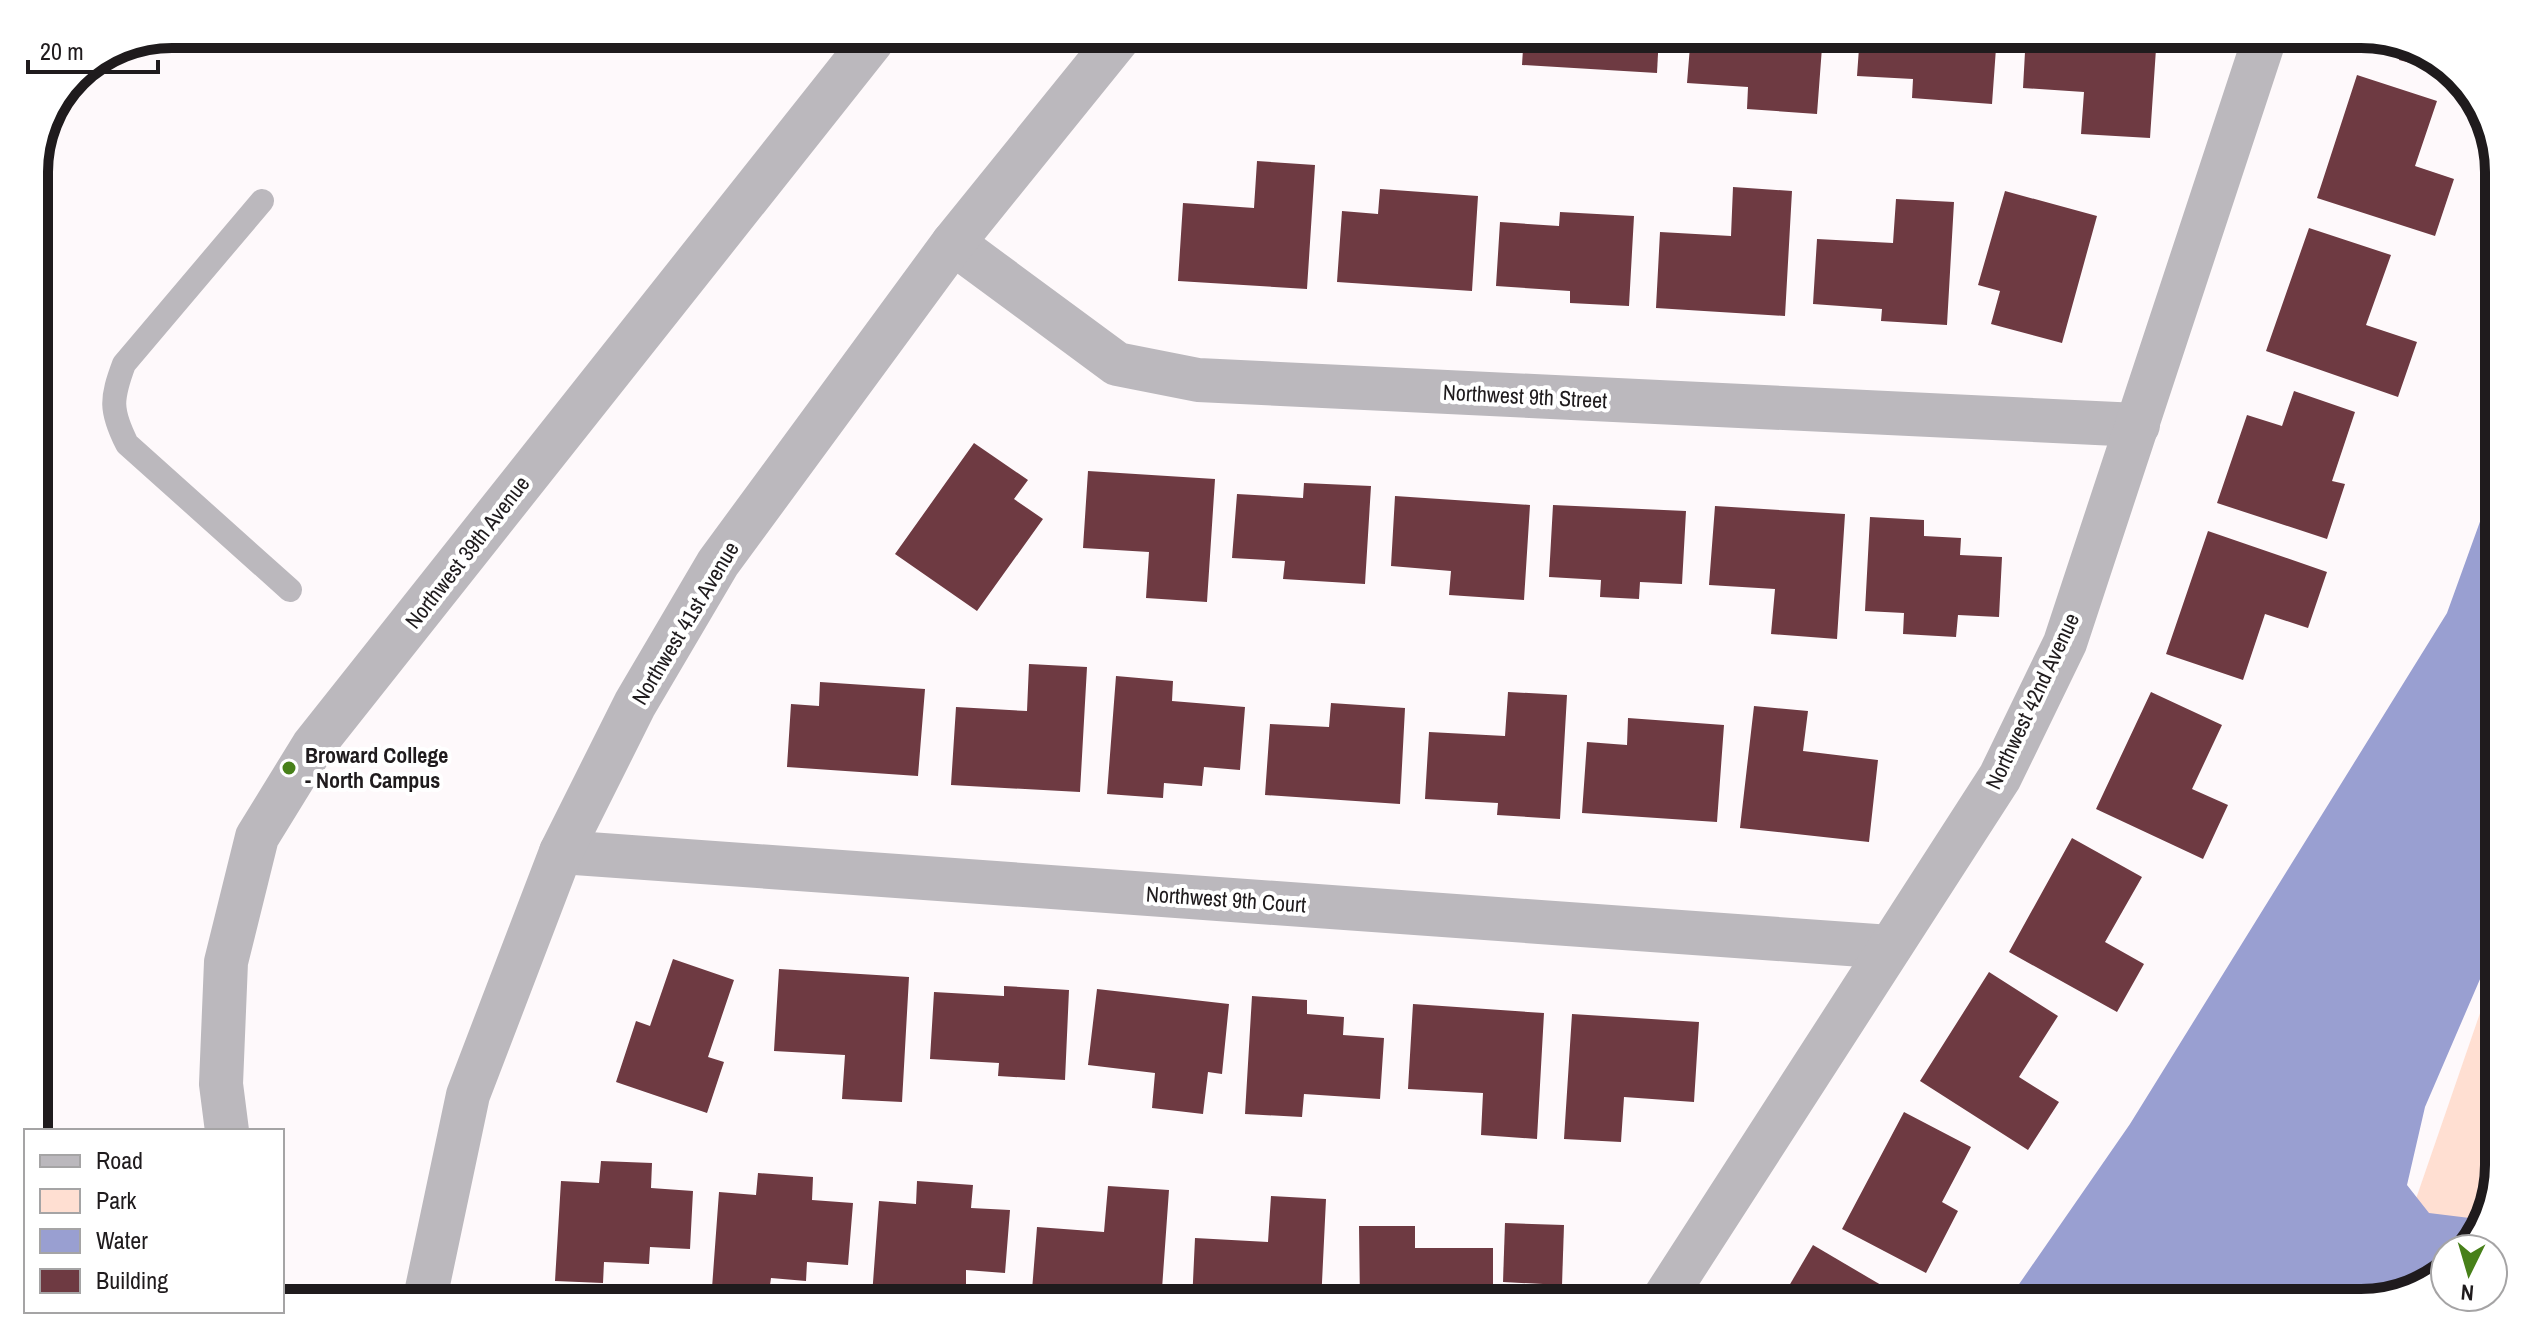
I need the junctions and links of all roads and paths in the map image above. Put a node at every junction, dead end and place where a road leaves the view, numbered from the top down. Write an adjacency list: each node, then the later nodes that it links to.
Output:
1 (860, 48): 10 (street, Northwest 39th Avenue)
2 (1111, 48): 5 (street, Northwest 41st Avenue)
3 (2261, 48): 6 (street, Northwest 42nd Avenue)
4 (262, 201): 7 (lane)
5 (953, 243): 6 (street, Northwest 9th Street); 8 (street, Northwest 41st Avenue)
6 (2138, 425): 9 (street, Northwest 42nd Avenue)
7 (290, 590)
8 (561, 852): 9 (street, Northwest 9th Court); 11 (street, Northwest 41st Avenue)
9 (1890, 947): 12 (street, Northwest 42nd Avenue)
10 (227, 1129)
11 (427, 1289)
12 (1670, 1289)

